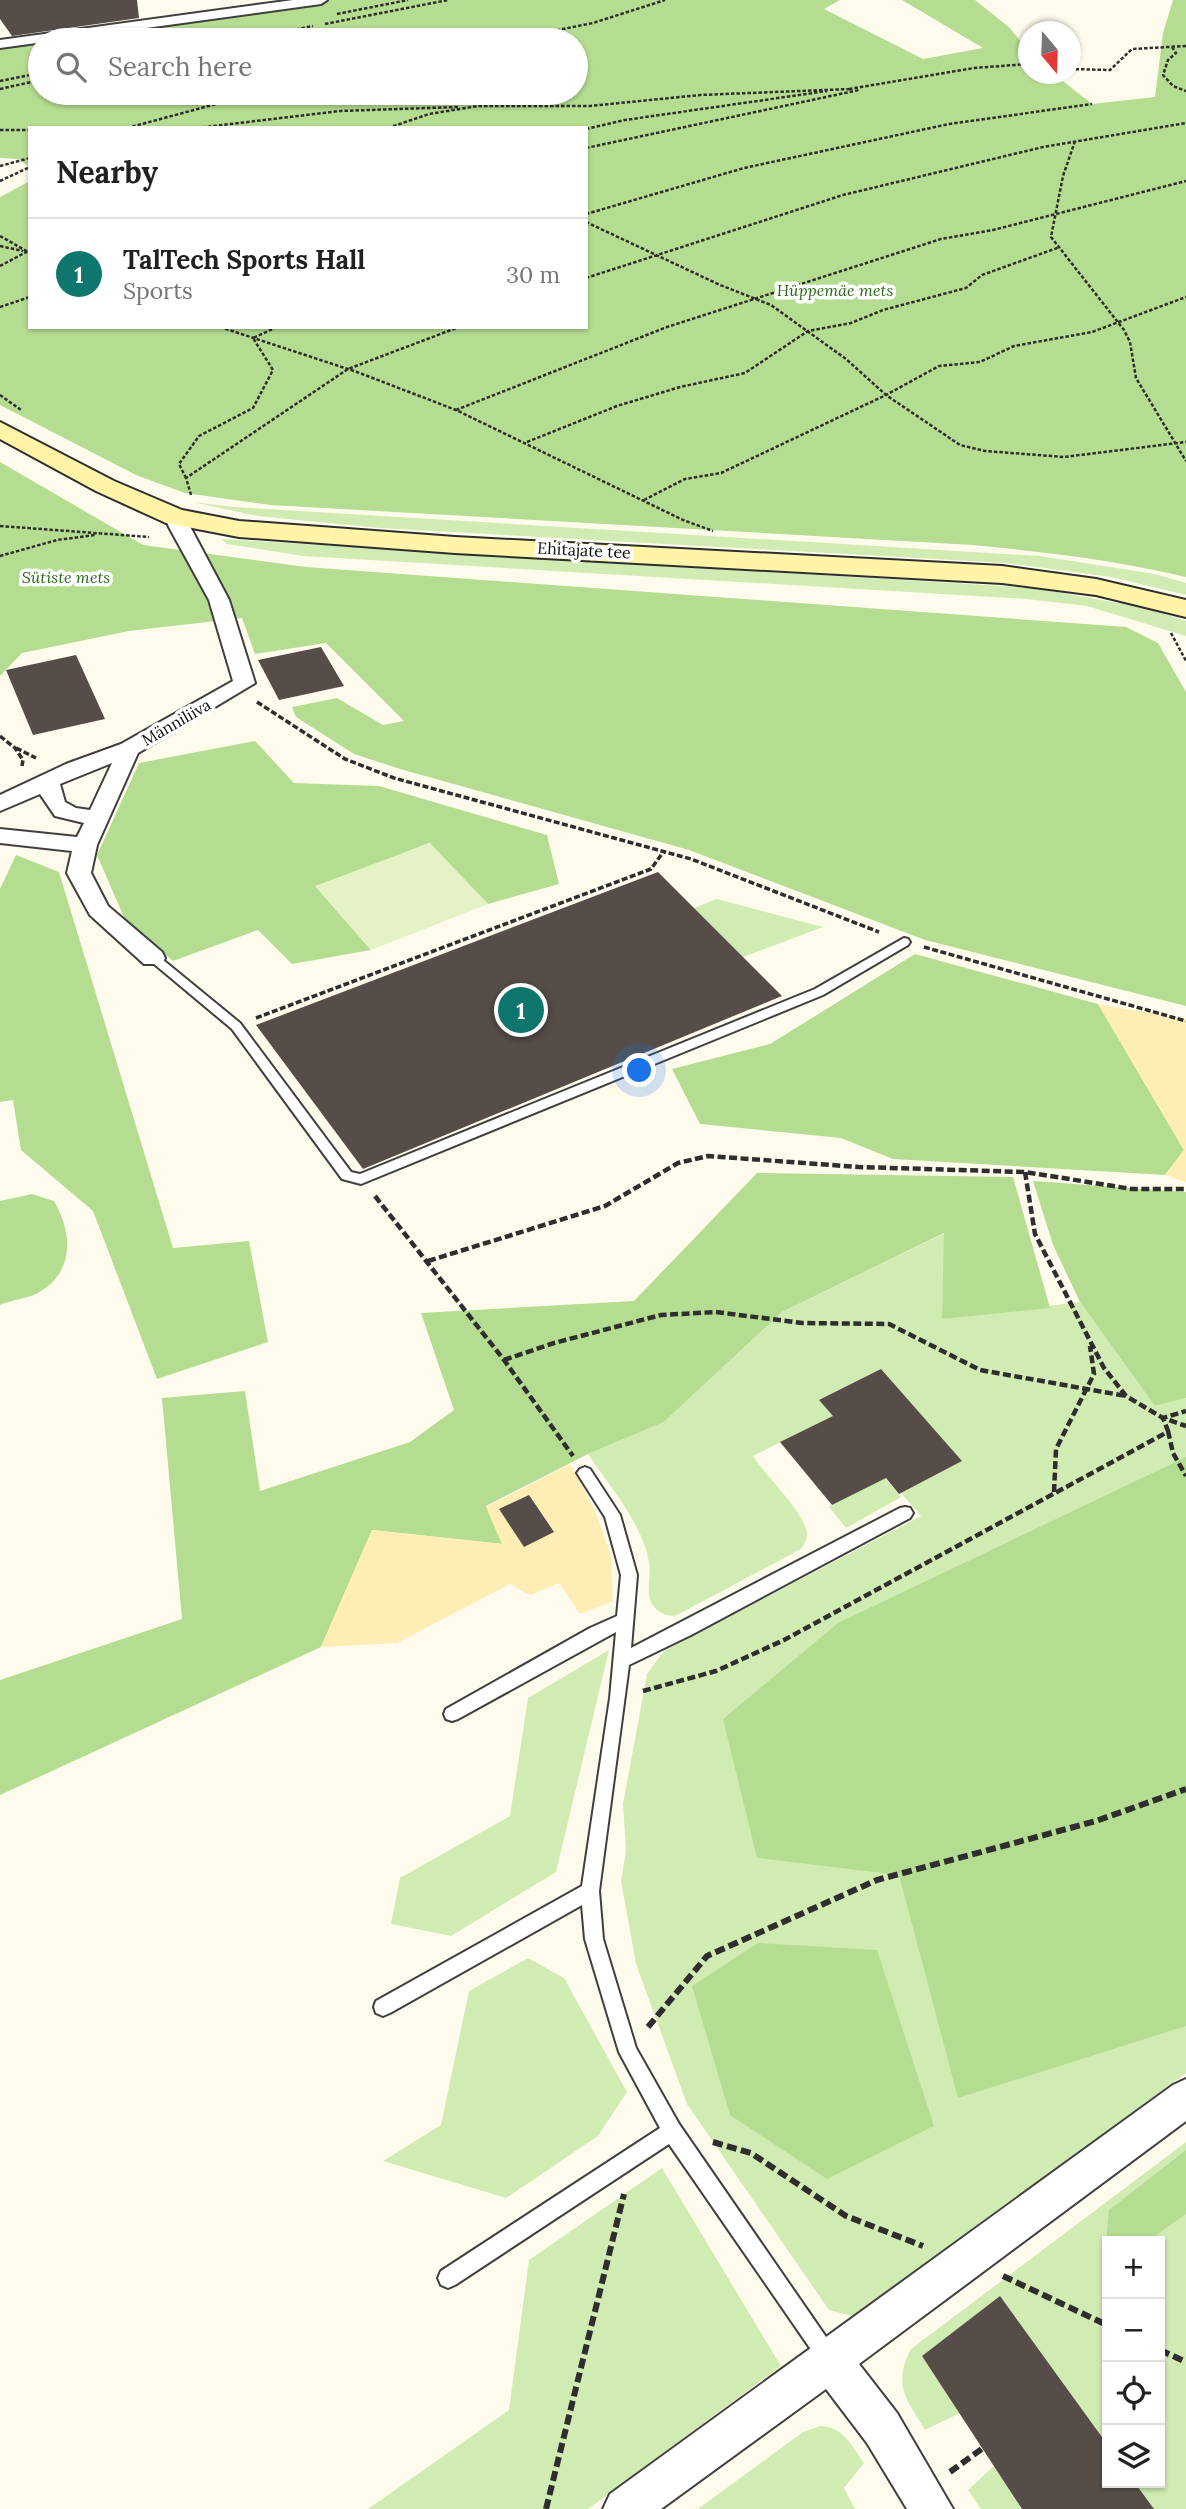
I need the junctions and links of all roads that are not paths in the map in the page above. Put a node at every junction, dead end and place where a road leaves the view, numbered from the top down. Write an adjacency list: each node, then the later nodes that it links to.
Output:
1 (321, 0): 2 (street)
2 (117, 28)
3 (28, 40): 4 (street)
4 (0, 44)
5 (0, 429): 6 (main road, Ehitajate tee)
6 (183, 518): 7 (main road, Ehitajate tee); 8 (street, Männiliiva)
7 (1186, 609)
8 (129, 749): 9 (street); 11 (street, Männiliiva)
9 (43, 785): 10 (street); 11 (street)
10 (0, 804)
11 (97, 817): 13 (street, Männiliiva)
12 (0, 836): 13 (street)
13 (85, 845): 15 (street, Männiliiva)
14 (904, 942): 15 (lane)
15 (153, 957)
16 (585, 1473): 18 (lane)
17 (905, 1513): 19 (lane)
18 (626, 1620): 19 (lane); 20 (lane)
19 (622, 1660): 21 (lane)
20 (452, 1714)
21 (590, 1891): 22 (lane); 24 (lane)
22 (383, 2007)
23 (1186, 2098): 26 (street)
24 (672, 2131): 25 (lane); 26 (lane)
25 (448, 2278)
26 (831, 2362): 27 (street); 28 (street)
27 (938, 2492)
28 (625, 2509)

